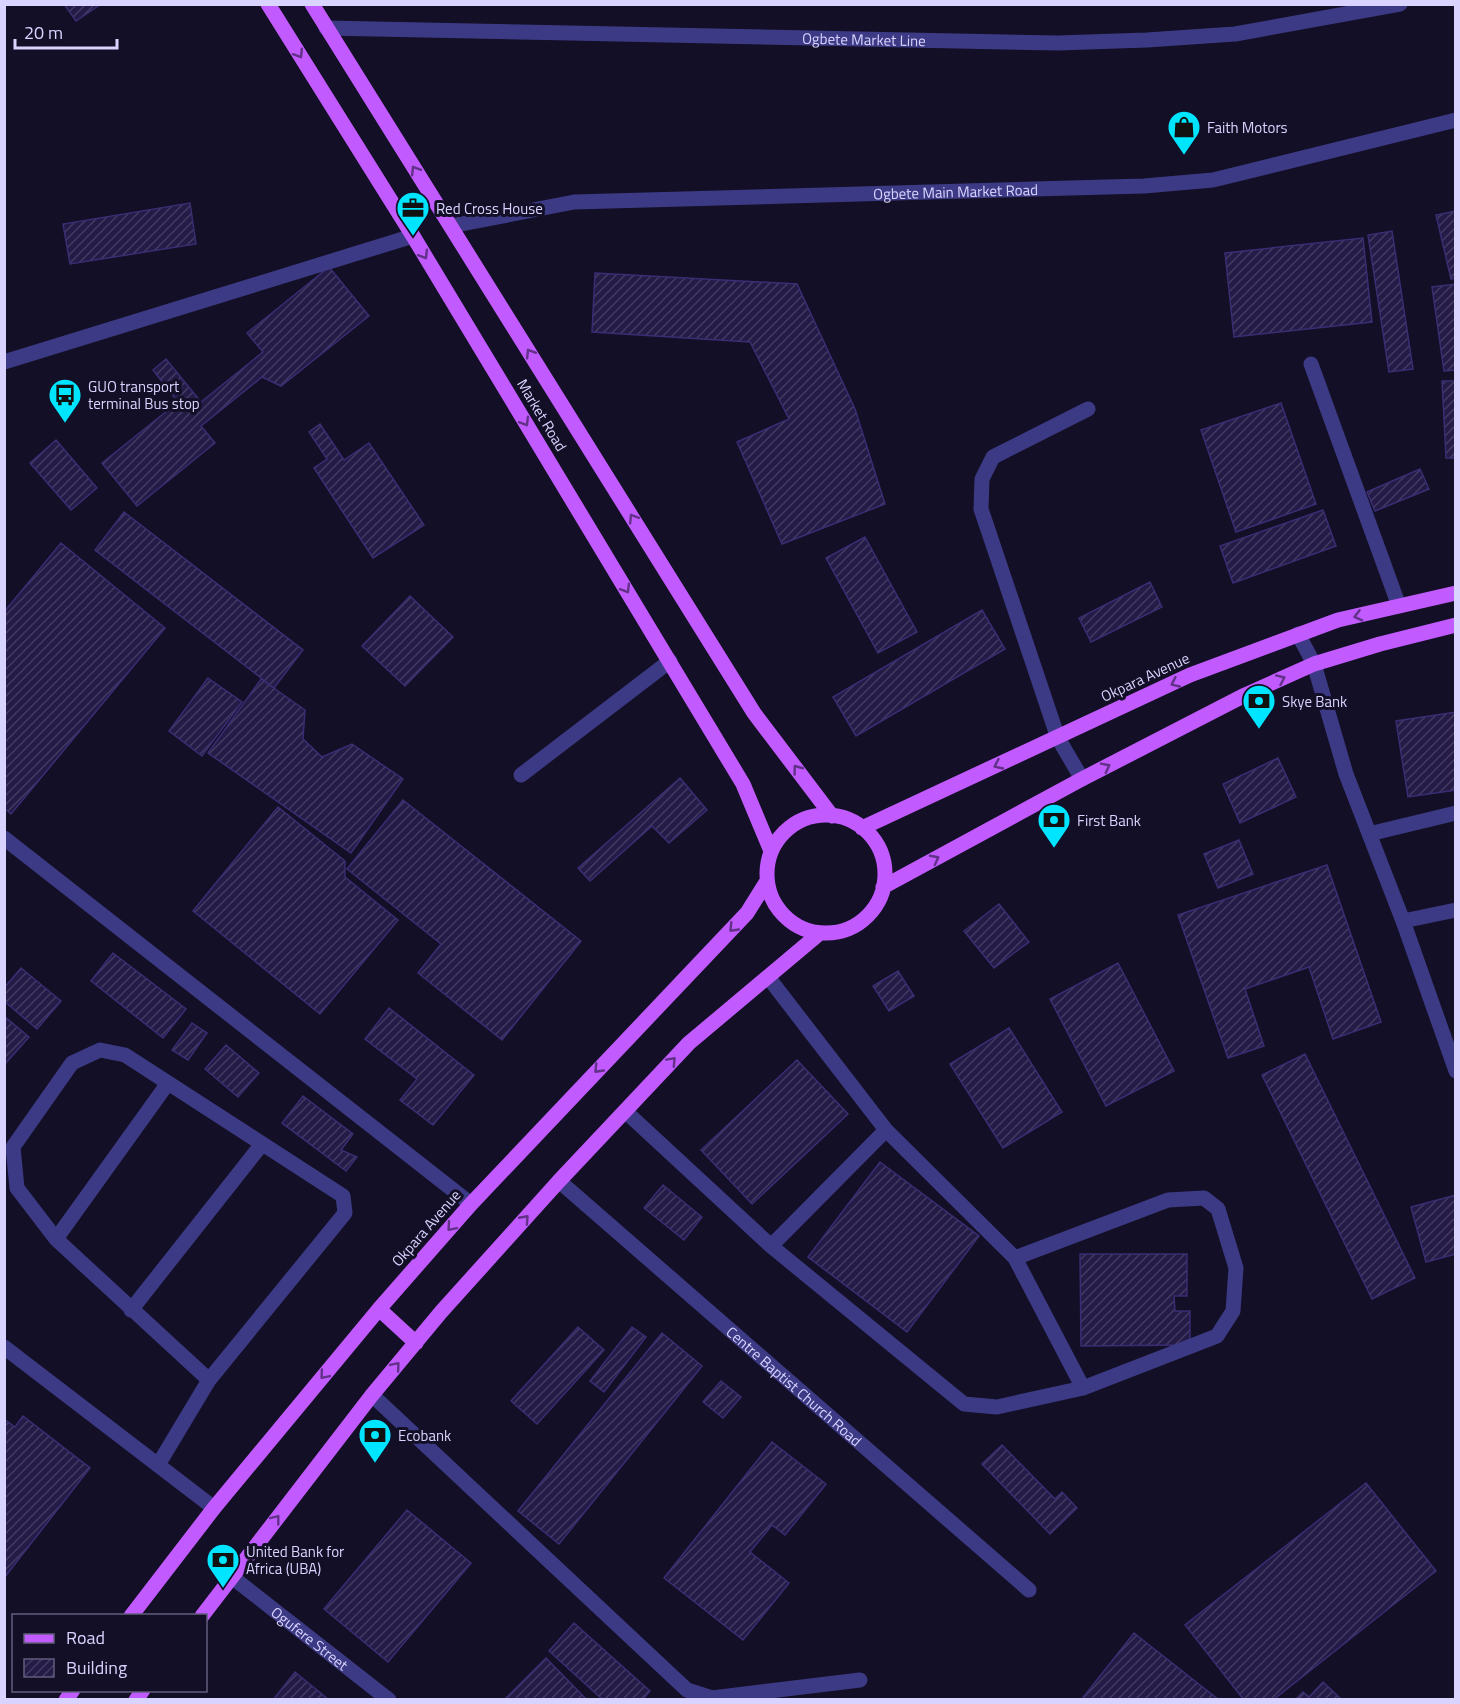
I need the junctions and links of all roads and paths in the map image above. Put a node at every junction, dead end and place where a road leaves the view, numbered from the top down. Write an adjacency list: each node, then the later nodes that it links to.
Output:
1 (268, 4): 7 (main road, Market Road, one-way to 7)
2 (312, 4): 4 (main road, Market Road)
3 (1400, 4): 4 (street, Ogbete Market Line)
4 (326, 28): 6 (main road, Market Road, one-way to 4)
5 (1455, 120): 6 (street, Ogbete Main Market Road)
6 (451, 226): 21 (main road, Market Road, one-way to 6)
7 (413, 236): 8 (street); 15 (main road, Market Road, one-way to 15)
8 (4, 362)
9 (1311, 364): 12 (street)
10 (1088, 409): 17 (street)
11 (1455, 593): 12 (main road, Okpara Avenue)
12 (1399, 606): 14 (main road, Okpara Avenue, one-way to 14)
13 (1455, 625): 16 (main road)
14 (1298, 634): 16 (street); 17 (main road, Okpara Avenue, one-way to 17)
15 (670, 661): 18 (street); 25 (main road, Market Road)
16 (1314, 664): 19 (main road, one-way to 16); 23 (street)
17 (1058, 738): 19 (street); 22 (main road, Okpara Avenue, one-way to 22)
18 (521, 775)
19 (1082, 779): 27 (main road, one-way to 19)
20 (1455, 813): 23 (street)
21 (832, 816): 22 (main road); 25 (main road)
22 (862, 828): 27 (main road)
23 (1368, 834): 29 (street)
24 (4, 838): 38 (street)
25 (771, 851): 26 (main road)
26 (767, 881): 30 (main road); 38 (main road, Okpara Avenue, one-way to 38)
27 (884, 887): 30 (main road)
28 (1455, 910): 29 (street)
29 (1403, 921): 32 (street)
30 (819, 933): 31 (main road)
31 (768, 977): 34 (main road, one-way to 31); 35 (street)
32 (1455, 1071)
33 (168, 1083): 36 (street); 39 (street); 39 (street)
34 (625, 1112): 37 (main road); 40 (street)
35 (886, 1130): 40 (street); 41 (street)
36 (262, 1144): 43 (street); 46 (street)
37 (559, 1181): 44 (main road, one-way to 37); 52 (street, Centre Baptist Church Road)
38 (471, 1204): 42 (main road, Okpara Avenue, one-way to 42)
39 (56, 1239): 43 (street)
40 (771, 1246): 47 (street)
41 (1015, 1258): 47 (street); 47 (street)
42 (379, 1309): 44 (main road); 50 (main road, Okpara Avenue, one-way to 50)
43 (131, 1310): 46 (street)
44 (416, 1343): 48 (main road, one-way to 44)
45 (4, 1347): 49 (street)
46 (209, 1380): 49 (street)
47 (1083, 1388)
48 (372, 1395): 51 (main road, one-way to 48); 55 (street)
49 (158, 1465): 50 (street)
50 (214, 1508): 53 (main road, Okpara Avenue)
51 (232, 1577): 54 (main road); 56 (street, Ogufere Street)
52 (1029, 1590)
53 (133, 1614)
54 (204, 1614)
55 (860, 1680)
56 (389, 1700)

